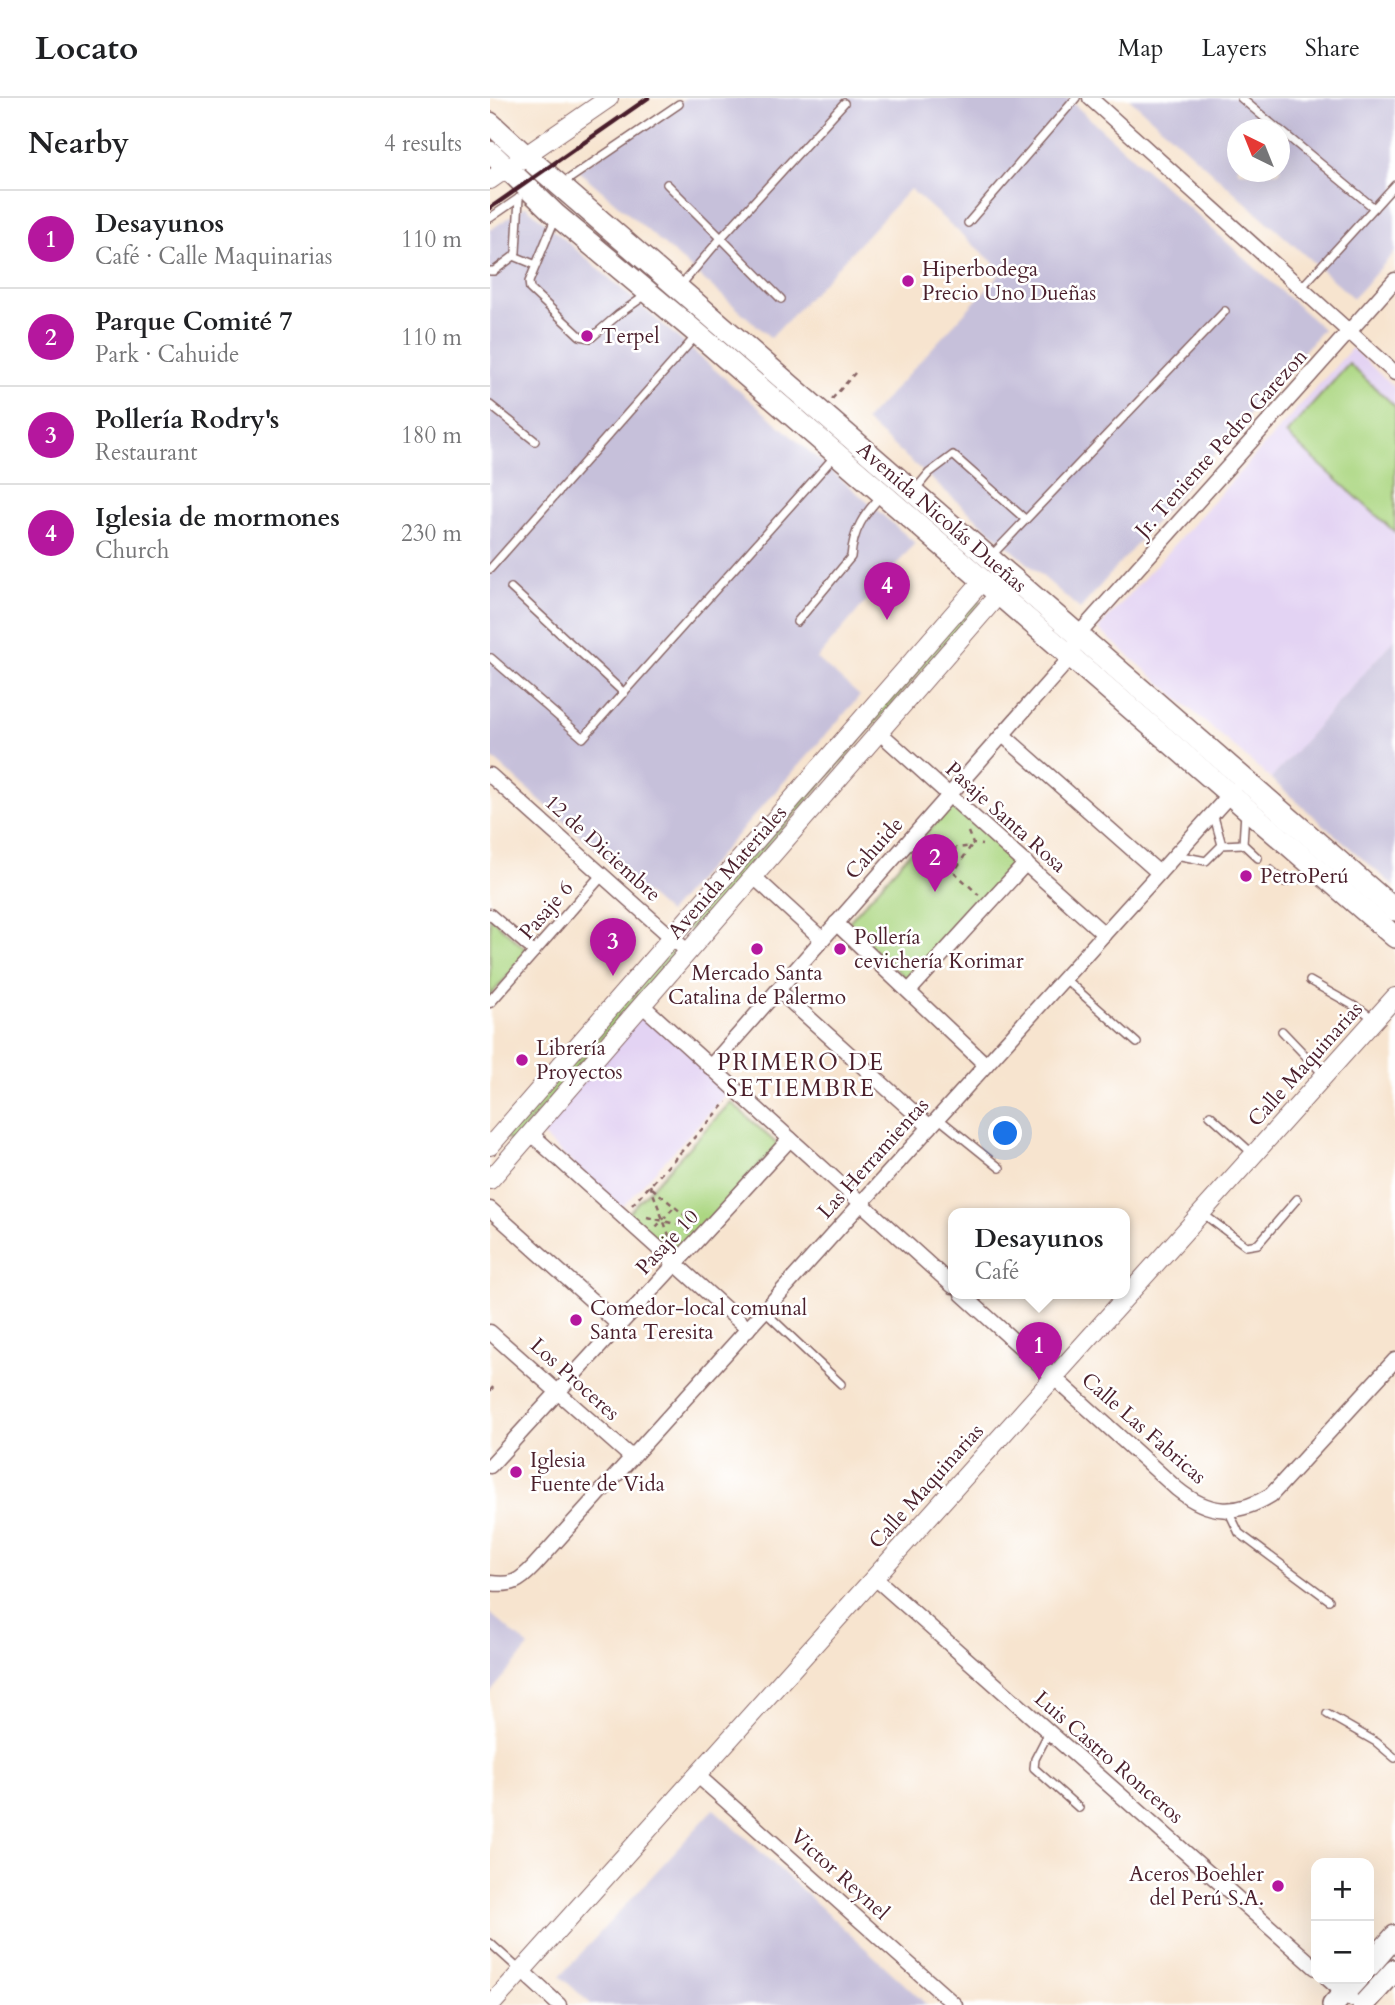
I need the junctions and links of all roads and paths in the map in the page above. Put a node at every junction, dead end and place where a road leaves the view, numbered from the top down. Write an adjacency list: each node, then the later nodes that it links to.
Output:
1 (609, 98): 11 (street)
2 (1076, 98): 20 (lane)
3 (1241, 98): 7 (lane)
4 (1093, 99): 26 (street)
5 (844, 103): 21 (lane)
6 (679, 104): 15 (lane)
7 (1266, 119)
8 (490, 123): 11 (main road, Avenida Nicolás Dueñas)
9 (1290, 139): 17 (lane)
10 (490, 152): 12 (main road, Avenida Nicolás Dueñas)
11 (526, 156): 12 (street); 15 (main road, Avenida Nicolás Dueñas)
12 (499, 174): 16 (main road, Avenida Nicolás Dueñas)
13 (667, 184): 21 (lane)
14 (1395, 185): 17 (lane)
15 (560, 186): 27 (main road, Avenida Nicolás Dueñas)
16 (525, 194): 18 (main road, Avenida Nicolás Dueñas); 19 (lane); 22 (lane)
17 (1374, 208): 26 (lane)
18 (556, 215): 23 (lane); 28 (main road, Avenida Nicolás Dueñas)
19 (490, 218)
20 (968, 223)
21 (721, 237): 27 (lane); 29 (lane)
22 (514, 257): 23 (lane); 24 (lane)
23 (536, 265): 28 (lane)
24 (490, 271)
25 (1395, 280): 31 (street, Jr. Teniente Pedro Garezon)
26 (1301, 288): 31 (street)
27 (679, 289): 36 (main road, Avenida Nicolás Dueñas)
28 (650, 293): 32 (main road, Avenida Nicolás Dueñas)
29 (781, 299)
30 (1225, 311): 41 (lane)
31 (1349, 331): 34 (street); 47 (street, Jr. Teniente Pedro Garezon)
32 (698, 334): 38 (main road, Avenida Nicolás Dueñas); 43 (lane)
33 (856, 373): 36 (path)
34 (1395, 373)
35 (490, 405): 37 (lane)
36 (821, 412): 39 (main road, Avenida Nicolás Dueñas)
37 (535, 441)
38 (836, 455): 40 (main road, Avenida Nicolás Dueñas); 50 (lane)
39 (913, 492): 41 (lane); 42 (main road, Avenida Nicolás Dueñas)
40 (882, 494): 44 (main road, Avenida Nicolás Dueñas); 46 (lane)
41 (1025, 519): 42 (lane)
42 (989, 558): 47 (main road, Avenida Nicolás Dueñas)
43 (490, 569)
44 (991, 587): 49 (main road, Avenida Nicolás Dueñas); 51 (street, Avenida Materiales); 75 (street, Avenida Materiales)
45 (511, 588): 50 (lane)
46 (797, 622)
47 (1078, 635): 49 (street); 54 (main road, Avenida Nicolás Dueñas)
48 (491, 658): 50 (lane)
49 (1070, 658): 52 (street, Cahuide); 54 (main road, Avenida Nicolás Dueñas)
50 (624, 693)
51 (879, 732): 55 (street, Pasaje Santa Rosa); 69 (street, Avenida Materiales)
52 (1003, 735): 55 (street, Cahuide); 66 (street)
53 (490, 775): 68 (street, 12 de Diciembre)
54 (1240, 793): 56 (street, Las Herramientas); 58 (lane); 67 (main road, Avenida Nicolás Dueñas); 67 (main road, Avenida Nicolás Dueñas)
55 (950, 794): 57 (street, Cahuide); 63 (street, Pasaje Santa Rosa)
56 (1213, 813): 59 (lane); 61 (street, Las Herramientas)
57 (914, 835): 60 (path); 73 (street, Cahuide)
58 (1242, 844): 59 (lane); 62 (lane)
59 (1222, 845): 61 (lane)
60 (932, 852): 65 (path); 65 (path)
61 (1175, 855): 66 (street, Las Herramientas)
62 (1258, 859)
63 (1026, 863): 70 (street); 74 (street, Pasaje Santa Rosa)
64 (1271, 870): 67 (lane)
65 (954, 872): 70 (path)
66 (1159, 873): 74 (street, Las Herramientas)
67 (1333, 873): 71 (main road, Avenida Nicolás Dueñas); 76 (main road, Avenida Nicolás Dueñas)
68 (602, 875): 75 (street, 12 de Diciembre); 79 (street, Pasaje 6)
69 (753, 876): 77 (street); 78 (street, Avenida Materiales)
70 (990, 904): 83 (street)
71 (1395, 910)
72 (490, 914): 79 (street)
73 (836, 923): 77 (street, Cahuide); 83 (street)
74 (1104, 934): 80 (street, Las Herramientas)
75 (672, 937): 78 (street, 12 de Diciembre); 98 (street, Avenida Materiales)
76 (1395, 937)
77 (822, 939): 82 (street, Cahuide)
78 (688, 951): 86 (street, Avenida Materiales)
79 (534, 952): 85 (street, Pasaje 6)
80 (1064, 978): 89 (lane); 90 (street, Las Herramientas)
81 (1310, 981): 87 (lane)
82 (778, 990): 91 (street, Cahuide); 95 (street)
83 (909, 990): 90 (street)
84 (1395, 997): 87 (street, Calle Maquinarias)
85 (490, 1002)
86 (642, 1005): 91 (street); 96 (street, Avenida Materiales)
87 (1374, 1020): 92 (street, Calle Maquinarias)
88 (1282, 1031): 92 (lane)
89 (1137, 1043)
90 (986, 1065): 95 (street, Las Herramientas)
91 (710, 1067): 93 (street)
92 (1325, 1075): 99 (street, Calle Maquinarias)
93 (737, 1091): 97 (street); 103 (path)
94 (1210, 1115): 99 (lane)
95 (934, 1123): 101 (lane); 105 (street, Las Herramientas)
96 (530, 1133): 100 (street, Avenida Materiales); 109 (street)
97 (790, 1139): 105 (street); 111 (street, Pasaje 10)
98 (490, 1149): 100 (street)
99 (1254, 1154): 108 (street, Calle Maquinarias)
100 (504, 1163): 102 (street, Avenida Materiales)
101 (1000, 1168)
102 (490, 1180)
103 (650, 1185): 106 (path); 109 (path); 110 (path)
104 (1297, 1199): 108 (lane)
105 (861, 1203): 114 (street); 118 (street, Las Herramientas)
106 (675, 1206): 110 (path); 111 (path)
107 (490, 1209): 119 (street)
108 (1202, 1212): 115 (street, Calle Maquinarias)
109 (624, 1214): 110 (path); 113 (street)
110 (663, 1220): 111 (path); 112 (path); 113 (path)
111 (705, 1232): 113 (street, Pasaje 10)
112 (649, 1234)
113 (677, 1262): 119 (street, Pasaje 10); 120 (street)
114 (948, 1281)
115 (1130, 1292)
116 (968, 1299): 123 (street, Calle Las Fabricas)
117 (1124, 1299): 123 (street, Calle Maquinarias)
118 (764, 1311): 120 (street, Las Herramientas); 124 (lane)
119 (619, 1325): 127 (street, Pasaje 10)
120 (748, 1329): 128 (street, Las Herramientas)
121 (490, 1332): 127 (street, Los Proceres)
122 (1395, 1360): 130 (street, Calle Las Fabricas)
123 (1054, 1377): 130 (street, Calle Las Fabricas); 131 (street, Calle Maquinarias)
124 (841, 1384)
125 (494, 1386): 126 (path)
126 (490, 1391)
127 (558, 1391): 128 (street, Los Proceres); 129 (street, Pasaje 10)
128 (631, 1457): 132 (street, Las Herramientas)
129 (490, 1466)
130 (1228, 1510): 133 (lane)
131 (875, 1578): 135 (street, Luis Castro Ronceros); 137 (street, Calle Maquinarias)
132 (490, 1583)
133 (1329, 1600)
134 (1326, 1714): 136 (lane)
135 (1049, 1732): 138 (lane); 142 (street, Luis Castro Ronceros)
136 (1395, 1758)
137 (697, 1775): 144 (street, Calle Maquinarias); 148 (street, Victor Reynel)
138 (1079, 1808)
139 (1395, 1936): 141 (main road)
140 (490, 1943): 144 (lane)
141 (1374, 1960)
142 (1311, 1964)
143 (1395, 1970): 145 (main road)
144 (522, 1971): 146 (street, Calle Maquinarias); 147 (street)
145 (1347, 1994)
146 (491, 2005)
147 (559, 2005)
148 (955, 2005)

